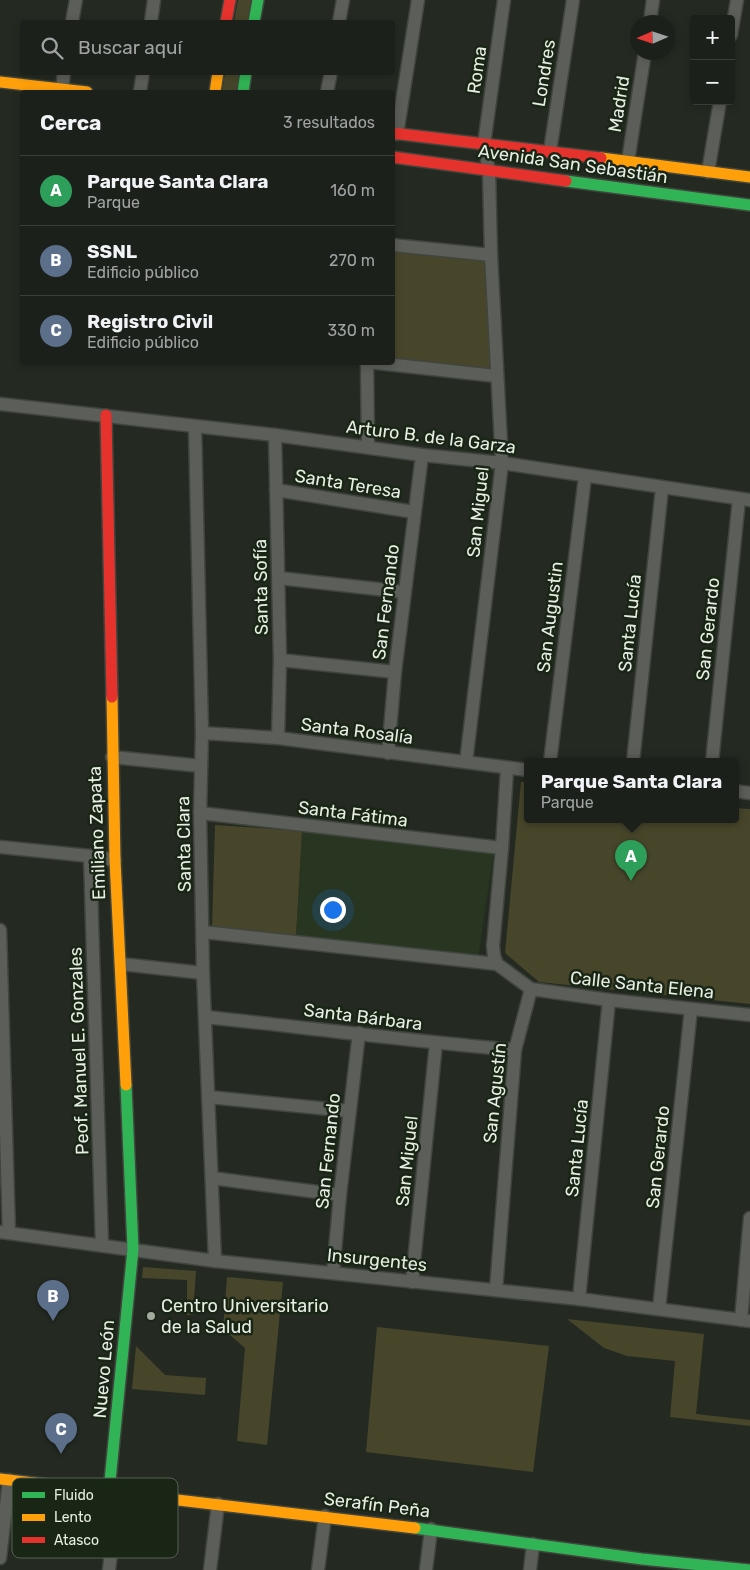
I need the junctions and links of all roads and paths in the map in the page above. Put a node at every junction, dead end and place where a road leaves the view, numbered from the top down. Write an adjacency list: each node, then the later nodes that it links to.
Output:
1 (76, 0): 13 (street)
2 (154, 0): 14 (street)
3 (230, 0): 15 (main road)
4 (258, 0): 16 (main road)
5 (343, 0): 17 (street)
6 (418, 0): 32 (street)
7 (504, 0): 33 (street, Roma)
8 (573, 0): 34 (street, Londres)
9 (653, 0): 11 (street)
10 (737, 0): 12 (street)
11 (651, 15)
12 (734, 15)
13 (72, 20)
14 (151, 20)
15 (226, 20)
16 (254, 20)
17 (339, 20)
18 (644, 60): 36 (street, Madrid)
19 (64, 75): 25 (street)
20 (143, 75): 27 (street)
21 (218, 75): 28 (main road)
22 (246, 75): 29 (main road)
23 (330, 75): 30 (street)
24 (0, 82): 25 (main road)
25 (62, 89): 26 (main road)
26 (70, 90)
27 (140, 90)
28 (215, 90)
29 (243, 90)
30 (327, 90)
31 (719, 105): 38 (street)
32 (395, 134): 33 (main road, Avenida San Sebastián)
33 (484, 144): 34 (main road, Avenida San Sebastián); 37 (street, San Miguel)
34 (550, 151): 36 (main road, Avenida San Sebastián)
35 (395, 157): 37 (main road, Avenida San Sebastián)
36 (628, 161): 38 (main road, Avenida San Sebastián)
37 (489, 171): 40 (main road, Avenida San Sebastián); 42 (street, San Miguel)
38 (708, 172): 39 (main road, Avenida San Sebastián)
39 (750, 177)
40 (750, 204)
41 (395, 245): 42 (street)
42 (491, 255): 45 (street, San Miguel)
43 (367, 365): 50 (street)
44 (395, 365): 45 (street)
45 (496, 376): 52 (street, San Miguel)
46 (0, 404): 47 (street, Arturo B. de la Garza)
47 (106, 415): 48 (street, Arturo B. de la Garza); 65 (main road, Emiliano Zapata)
48 (195, 427): 49 (street, Arturo B. de la Garza); 62 (street, Santa Clara)
49 (275, 434): 50 (street, Arturo B. de la Garza); 55 (street, Santa Sofía)
50 (368, 447): 51 (street, Arturo B. de la Garza)
51 (422, 455): 52 (street, Arturo B. de la Garza); 57 (street, San Fernando)
52 (502, 463): 53 (street, Arturo B. de la Garza); 69 (street, San Miguel)
53 (585, 477): 54 (street, Arturo B. de la Garza); 66 (street, San Augustin)
54 (662, 488): 56 (street, Arturo B. de la Garza); 67 (street, Santa Lucía)
55 (276, 490): 57 (street, Santa Teresa); 58 (street, Santa Sofía)
56 (744, 499): 68 (street, San Gerardo)
57 (414, 512): 59 (street, San Fernando)
58 (279, 578): 59 (street); 60 (street, Santa Sofía)
59 (404, 592): 61 (street, San Fernando)
60 (280, 660): 61 (street); 63 (street, Santa Sofía)
61 (395, 672): 64 (street, San Fernando)
62 (202, 733): 63 (street, Santa Rosalía); 70 (street, Santa Clara)
63 (278, 738): 64 (street, Santa Rosalía)
64 (388, 753): 69 (street, Santa Rosalía)
65 (112, 757): 70 (street); 77 (main road, Emiliano Zapata)
66 (550, 758)
67 (633, 758)
68 (712, 758)
69 (466, 762): 71 (street, Santa Rosalía)
70 (201, 766): 73 (street, Santa Clara)
71 (507, 769): 72 (street, Santa Rosalía); 75 (street)
72 (524, 770)
73 (200, 813): 75 (street, Santa Fátima); 79 (street, Santa Clara)
74 (0, 847): 76 (street)
75 (502, 848): 81 (street)
76 (90, 856): 77 (street); 97 (street, Peof. Manuel E. Gonzales)
77 (115, 860): 80 (main road, Emiliano Zapata)
78 (0, 930): 96 (street)
79 (203, 932): 81 (street); 82 (street, Santa Clara)
80 (121, 964): 82 (street); 98 (main road, Emiliano Zapata)
81 (497, 964): 83 (street)
82 (204, 973): 87 (street, Santa Clara)
83 (531, 989): 84 (street, Calle Santa Elena); 90 (street, San Agustín)
84 (609, 1000): 85 (street, Calle Santa Elena); 103 (street, Santa Lucía)
85 (691, 1009): 86 (street, Calle Santa Elena); 104 (street, San Gerardo)
86 (750, 1015)
87 (206, 1017): 88 (street, Santa Bárbara); 91 (street, Santa Clara)
88 (359, 1033): 89 (street, Santa Bárbara); 92 (street, San Fernando)
89 (436, 1043): 90 (street, Santa Bárbara); 101 (street, San Miguel)
90 (515, 1050): 102 (street, San Agustín)
91 (209, 1097): 92 (street); 93 (street, Santa Clara)
92 (349, 1111): 94 (street, San Fernando)
93 (212, 1178): 94 (street); 99 (street, Santa Clara)
94 (340, 1195): 100 (street, San Fernando)
95 (750, 1218): 105 (street)
96 (5, 1232): 97 (street, Insurgentes)
97 (102, 1245): 98 (street, Insurgentes)
98 (133, 1249): 99 (street, Insurgentes); 106 (main road, Nuevo León)
99 (215, 1261): 100 (street, Insurgentes)
100 (333, 1273): 101 (street, Insurgentes)
101 (412, 1282): 102 (street, Insurgentes)
102 (496, 1290): 103 (street, Insurgentes)
103 (579, 1299): 104 (street, Insurgentes)
104 (659, 1309): 105 (street, Insurgentes)
105 (745, 1321)
106 (114, 1478)
107 (4, 1480): 113 (street)
108 (178, 1499): 109 (main road, Serafín Peña)
109 (218, 1504): 110 (main road, Serafín Peña); 115 (street)
110 (324, 1516): 111 (main road, Serafín Peña); 116 (street)
111 (431, 1529): 112 (main road, Serafín Peña); 117 (street)
112 (533, 1544): 114 (main road, Serafín Peña); 118 (street)
113 (0, 1558)
114 (641, 1564): 119 (main road, Serafín Peña)
115 (210, 1570)
116 (318, 1570)
117 (426, 1570)
118 (530, 1570)
119 (745, 1570): 120 (main road, Serafín Peña)
120 (750, 1570)

